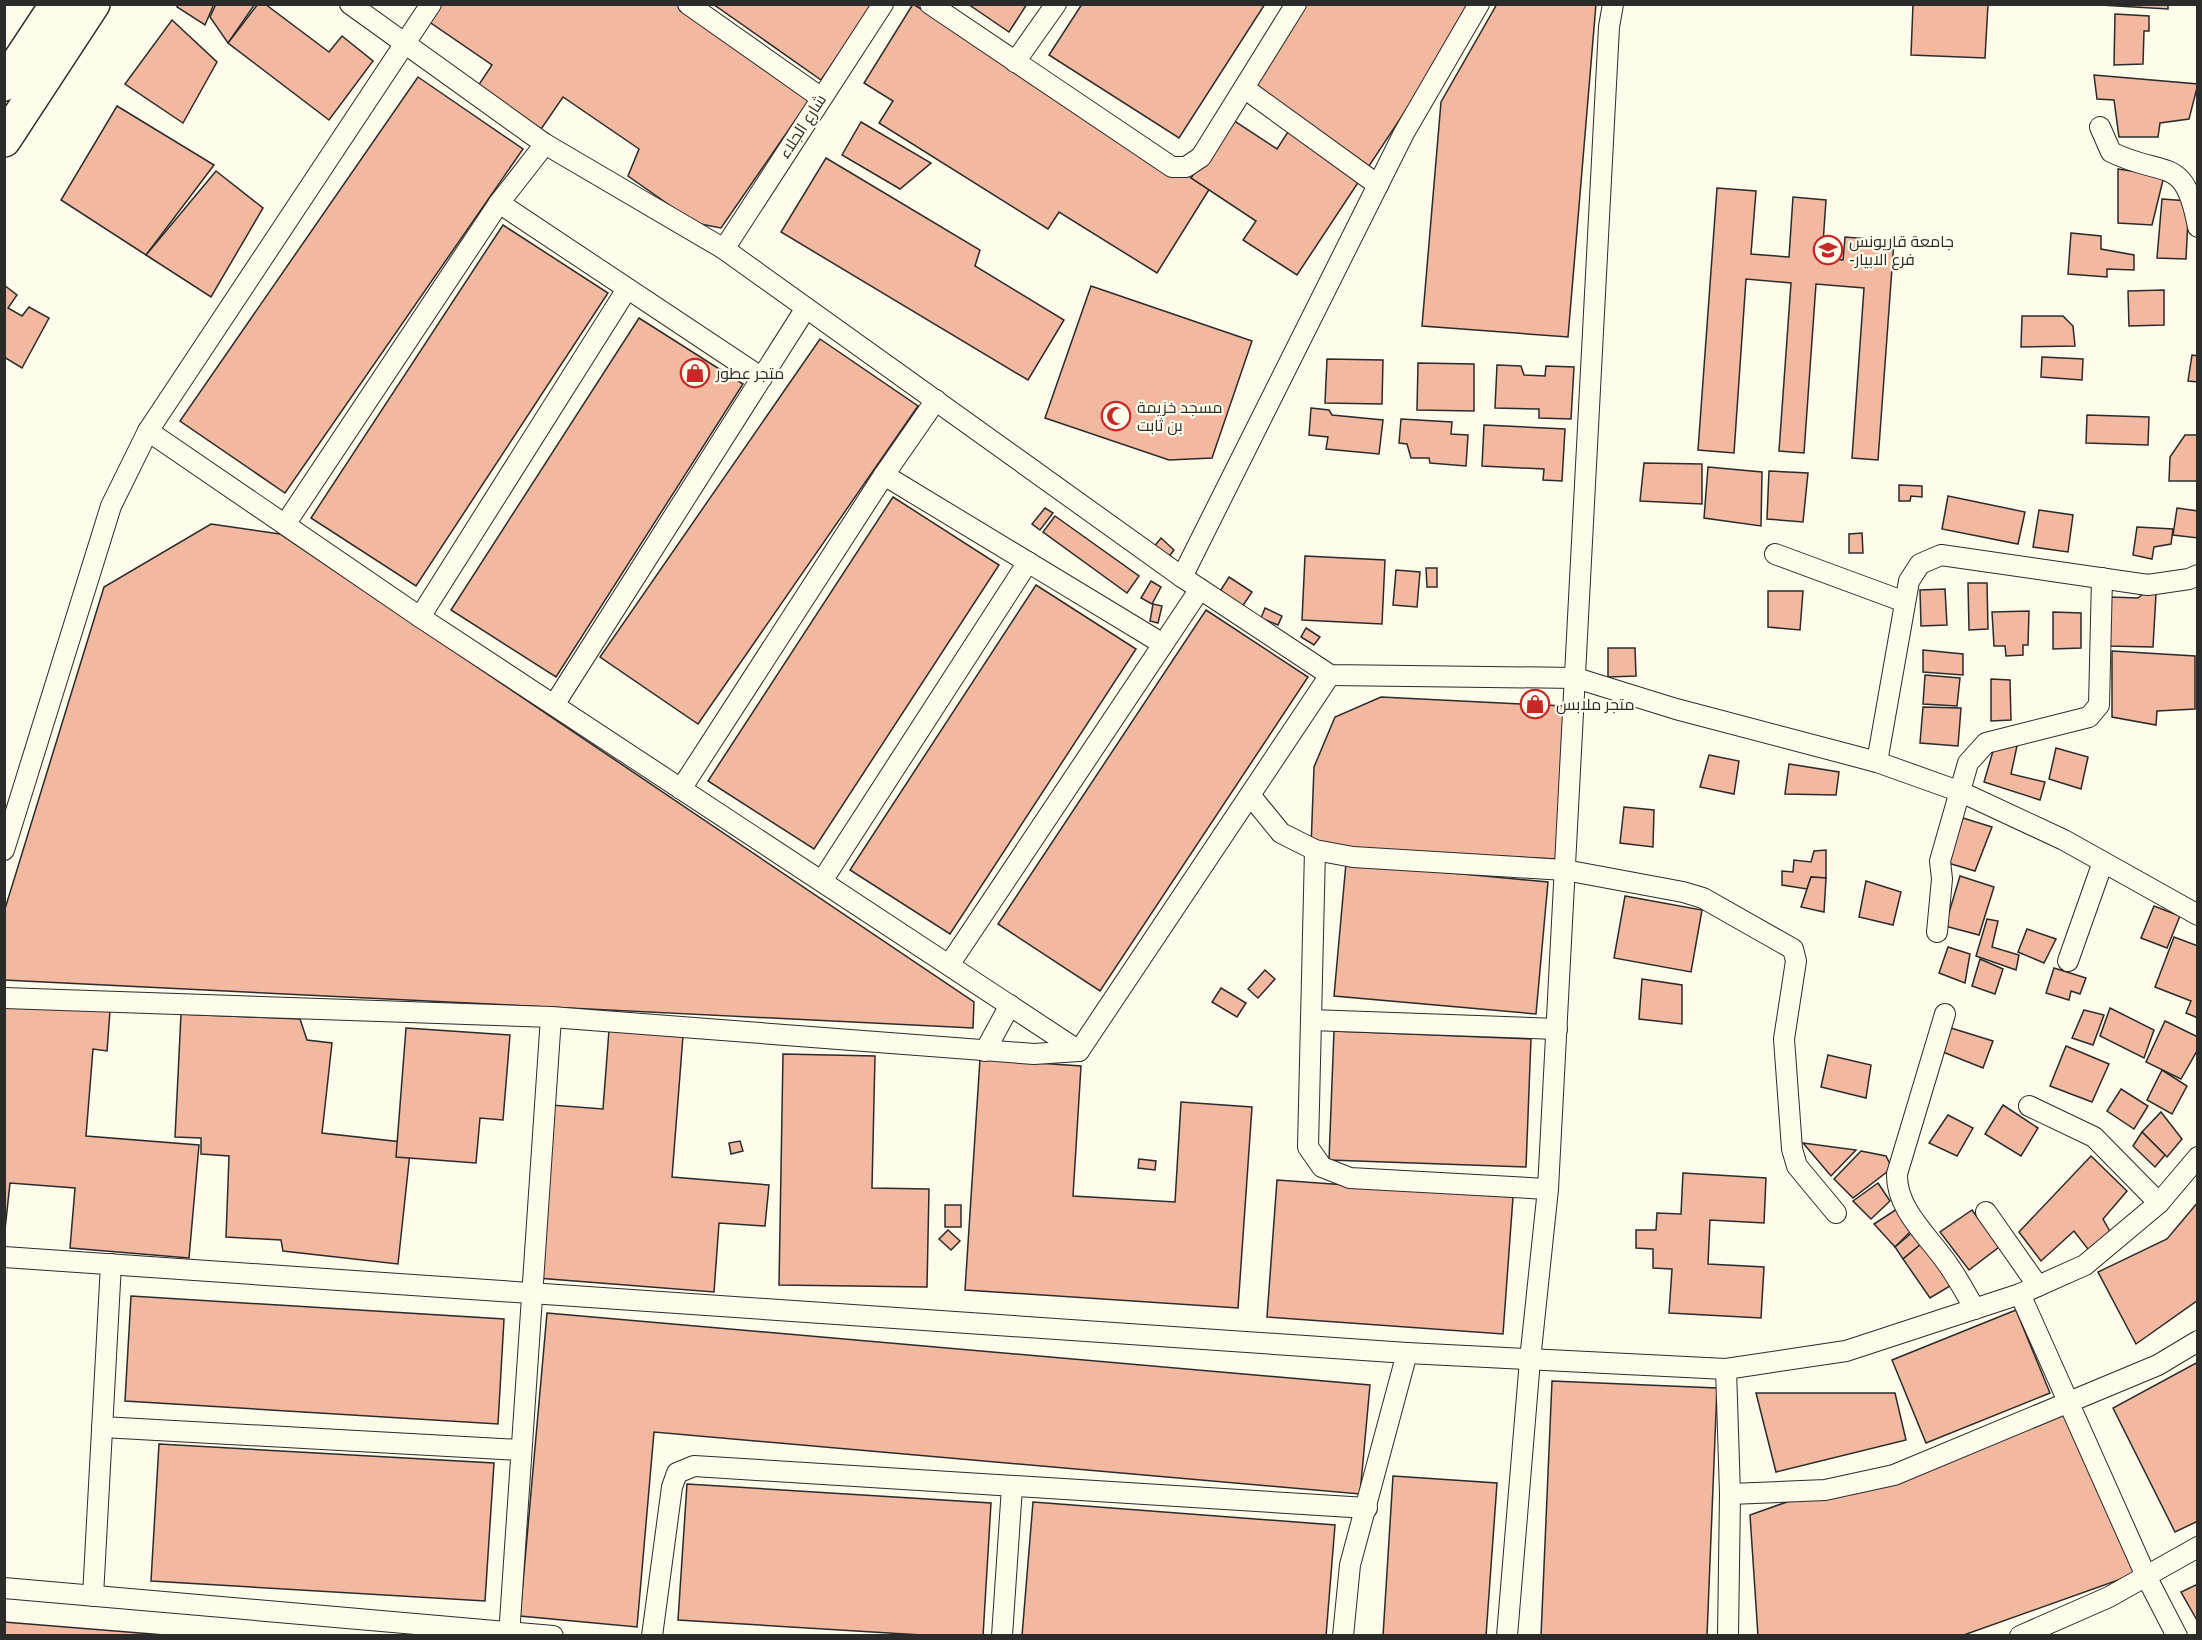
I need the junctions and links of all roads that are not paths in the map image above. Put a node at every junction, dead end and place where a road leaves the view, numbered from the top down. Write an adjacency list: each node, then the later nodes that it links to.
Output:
1 (57, 4): 14 (highway)
2 (93, 4): 18 (highway)
3 (350, 4): 12 (street)
4 (431, 4): 12 (street)
5 (688, 4): 16 (street)
6 (883, 4): 16 (street, شارع الجلاء)
7 (930, 4): 13 (street)
8 (1056, 4): 13 (street)
9 (1296, 4): 15 (street)
10 (1479, 4): 20 (street)
11 (1613, 4): 41 (street)
12 (406, 43): 19 (street); 28 (street)
13 (1015, 62): 15 (street)
14 (4, 84)
15 (1244, 88): 20 (street)
16 (820, 97): 23 (street, شارع الجلاء)
17 (2100, 127): 22 (street)
18 (4, 140)
19 (545, 144): 21 (street); 23 (street)
20 (1378, 185): 34 (street)
21 (499, 203): 24 (street); 30 (street)
22 (2198, 227)
23 (724, 249): 25 (street)
24 (627, 289): 26 (street); 38 (street)
25 (806, 308): 26 (street); 27 (street)
26 (762, 378): 42 (street)
27 (936, 400): 29 (street); 34 (street)
28 (148, 431): 30 (street); 47 (street)
29 (884, 475): 32 (street); 44 (street)
30 (286, 523): 38 (street)
31 (1775, 554): 37 (street)
32 (1028, 562): 39 (street); 51 (street)
33 (2198, 575): 35 (street)
34 (1182, 577): 36 (street)
35 (2102, 578): 37 (street); 45 (street)
36 (1200, 589): 39 (street); 40 (street)
37 (1905, 602): 43 (street)
38 (420, 617): 42 (street)
39 (1163, 644): 55 (street)
40 (1330, 675): 41 (street); 46 (street)
41 (1576, 678): 43 (street); 50 (street)
42 (554, 705): 44 (street)
43 (1877, 762): 45 (street)
44 (681, 789): 51 (street)
45 (1961, 792): 49 (street); 53 (street)
46 (1250, 795): 48 (street); 63 (street)
47 (4, 850)
48 (1315, 850): 50 (street); 60 (street)
49 (2103, 862): 52 (street); 54 (street)
50 (1565, 870): 61 (street); 69 (street)
51 (822, 881): 55 (street)
52 (2198, 915)
53 (1937, 932)
54 (2068, 961)
55 (949, 965): 57 (street)
56 (4, 998): 59 (street)
57 (1010, 1005): 62 (street); 63 (street)
58 (1945, 1014): 74 (street)
59 (551, 1017): 62 (street); 73 (street)
60 (1311, 1020): 61 (street); 66 (street)
61 (1557, 1029): 66 (street)
62 (985, 1050): 63 (street)
63 (1079, 1050)
64 (2029, 1106): 67 (street)
65 (2198, 1157): 67 (street)
66 (1548, 1189): 77 (street)
67 (2158, 1203): 72 (street)
68 (1986, 1212): 72 (street)
69 (1836, 1214)
70 (4, 1257): 71 (street)
71 (111, 1264): 73 (street); 80 (street)
72 (2029, 1290): 74 (street); 79 (street)
73 (532, 1292): 76 (street); 81 (street)
74 (1974, 1309): 78 (street)
75 (2198, 1341): 79 (street)
76 (1407, 1353): 77 (street); 84 (street)
77 (1530, 1360): 78 (street); 94 (street)
78 (1726, 1369): 83 (street)
79 (2070, 1402): 83 (street); 86 (street)
80 (102, 1427): 81 (street); 88 (street)
81 (521, 1450): 89 (street)
82 (1012, 1486): 84 (street); 91 (street); 92 (street)
83 (1730, 1494): 95 (street)
84 (1367, 1508): 93 (street)
85 (2198, 1547): 86 (street)
86 (2146, 1576): 96 (street); 97 (street)
87 (4, 1588): 88 (street)
88 (93, 1596): 89 (street)
89 (510, 1634): 90 (street)
90 (553, 1635)
91 (652, 1635)
92 (1002, 1635)
93 (1343, 1635)
94 (1507, 1635)
95 (1728, 1635)
96 (2020, 1635)
97 (2177, 1635)

